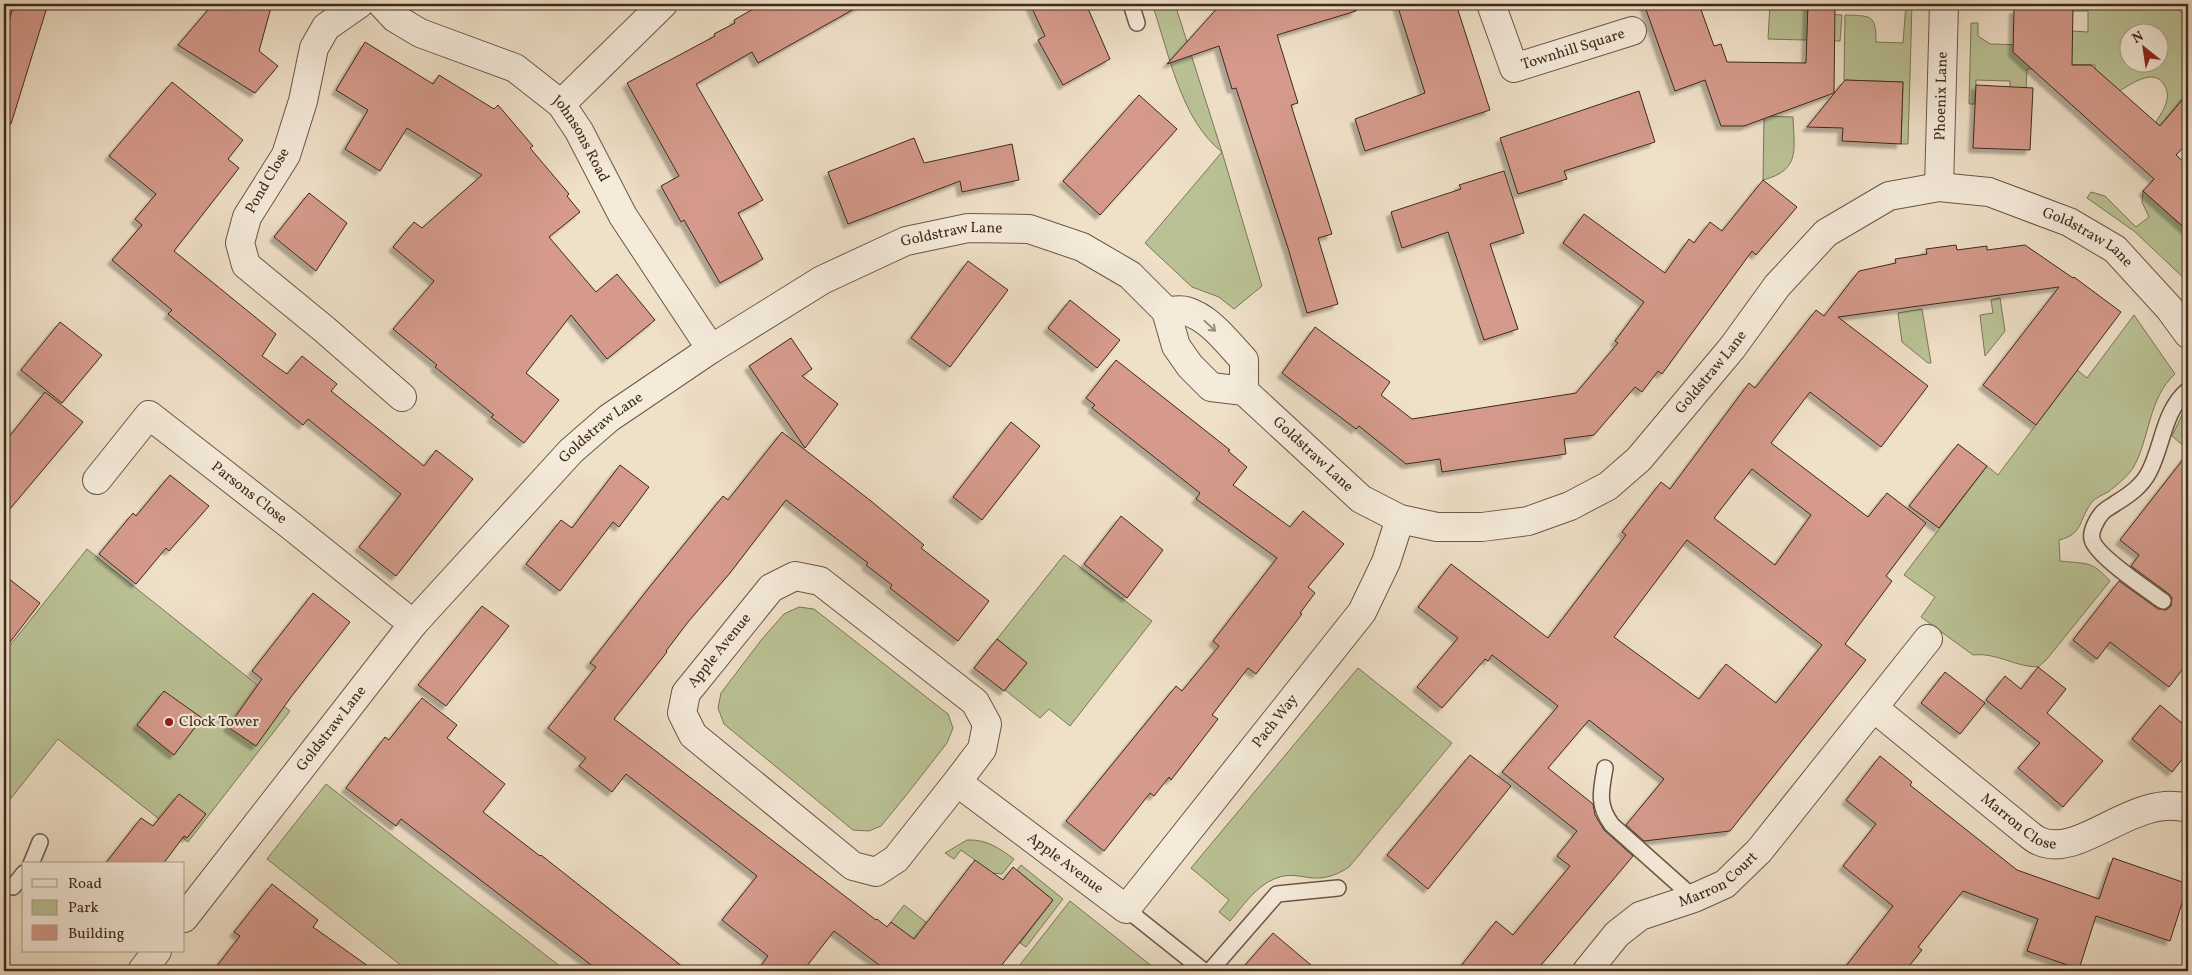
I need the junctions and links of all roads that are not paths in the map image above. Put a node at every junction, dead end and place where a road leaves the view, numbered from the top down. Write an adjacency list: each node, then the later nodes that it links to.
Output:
1 (359, 4): 16 (street, Pond Close)
2 (382, 4): 9 (street, Johnsons Road)
3 (663, 4): 9 (street)
4 (1131, 4): 7 (lane)
5 (1491, 4): 8 (street, Townhill Square)
6 (1944, 4): 10 (street, Phoenix Lane)
7 (1137, 23)
8 (1632, 31)
9 (561, 104): 13 (street, Johnsons Road)
10 (1939, 187): 12 (street, Goldstraw Lane); 18 (street, Goldstraw Lane)
11 (1166, 310): 13 (street, Goldstraw Lane); 15 (street); 15 (street, one-way to 15)
12 (2188, 334)
13 (711, 349): 20 (street, Goldstraw Lane)
14 (2188, 390): 19 (lane)
15 (1244, 391): 18 (street, Goldstraw Lane)
16 (402, 397)
17 (97, 480): 20 (street, Parsons Close)
18 (1400, 520): 32 (street, Pach Way)
19 (2164, 601)
20 (413, 624): 33 (street, Goldstraw Lane)
21 (1928, 639): 22 (street)
22 (1874, 708): 25 (street, Marron Close); 31 (street, Marron Court)
23 (1605, 768): 31 (lane)
24 (957, 782): 24 (street, Apple Avenue); 32 (street, Apple Avenue)
25 (2188, 808)
26 (40, 842): 27 (lane)
27 (32, 862)
28 (22, 875): 29 (lane)
29 (12, 887)
30 (1338, 888): 37 (lane)
31 (1694, 898): 38 (street, Marron Court)
32 (1126, 909): 36 (lane)
33 (185, 917)
34 (156, 952): 35 (street)
35 (142, 971)
36 (1204, 971)
37 (1210, 971)
38 (1588, 971)

